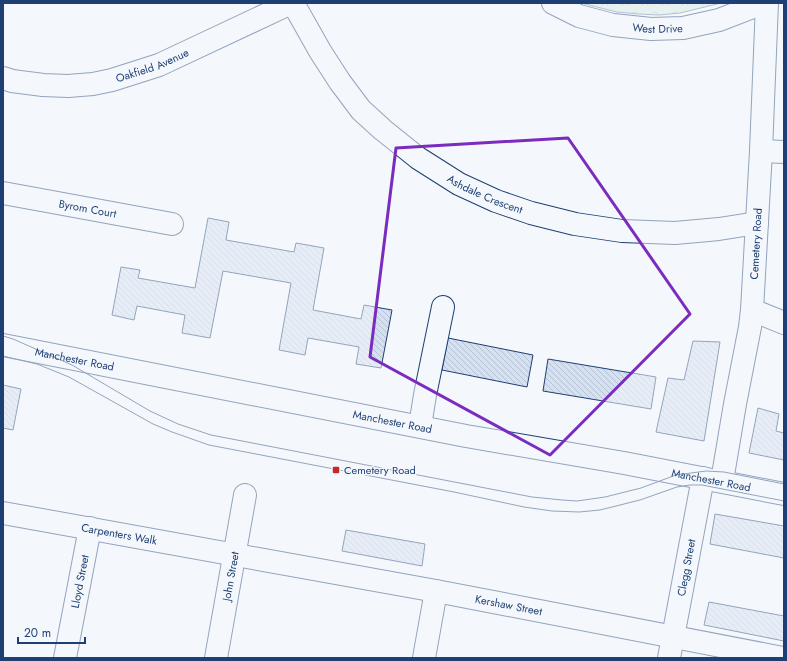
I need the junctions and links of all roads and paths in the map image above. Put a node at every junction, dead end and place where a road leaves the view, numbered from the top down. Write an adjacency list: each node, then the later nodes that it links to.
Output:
1 (292, 3): 5 (street, Oakfield Avenue); 9 (street, Ashdale Crescent)
2 (553, 3): 3 (street, West Drive)
3 (763, 3)
4 (767, 3): 6 (street, Cemetery Road)
5 (3, 78)
6 (761, 151): 7 (street); 9 (street, Cemetery Road)
7 (784, 152)
8 (3, 192): 10 (street, Byrom Court)
9 (757, 223): 12 (street, Cemetery Road)
10 (172, 224)
11 (443, 307): 15 (street)
12 (752, 310): 13 (street); 16 (street, Cemetery Road)
13 (784, 322)
14 (3, 345): 15 (street, Manchester Road)
15 (420, 426): 16 (street, Manchester Road)
16 (713, 480): 17 (street, Manchester Road); 23 (street, Clegg Street)
17 (784, 494)
18 (245, 495): 21 (street, John Street)
19 (3, 513): 20 (street, Carpenters Walk)
20 (90, 528): 21 (street, Carpenters Walk); 24 (street, Lloyd Street)
21 (235, 555): 22 (street, Kershaw Street); 25 (street, John Street)
22 (436, 591): 23 (street, Kershaw Street); 26 (street)
23 (673, 637): 27 (street, Clegg Street); 28 (street, Kershaw Street)
24 (65, 658)
25 (216, 658)
26 (424, 658)
27 (669, 658)
28 (783, 658)

